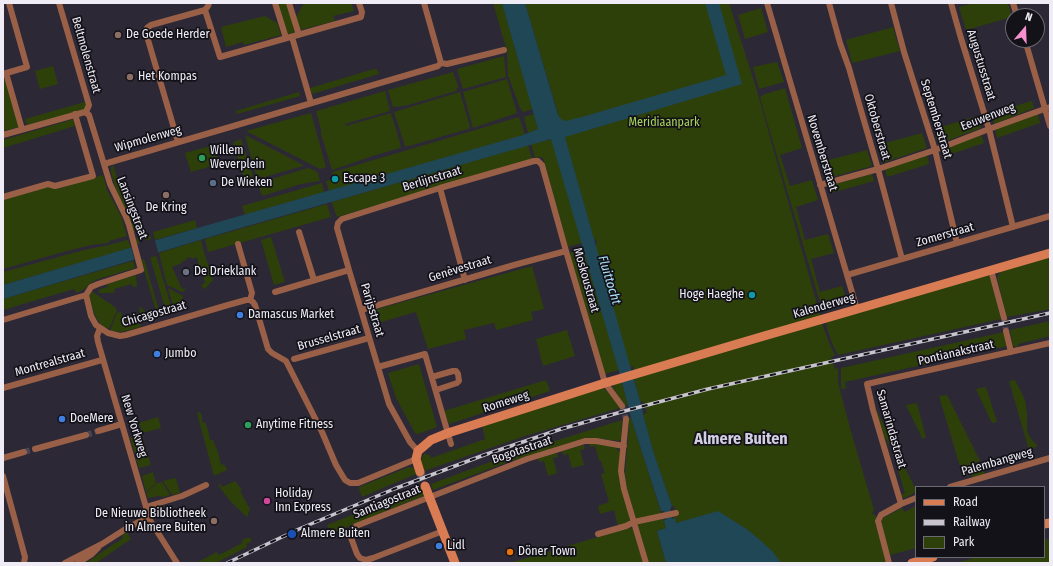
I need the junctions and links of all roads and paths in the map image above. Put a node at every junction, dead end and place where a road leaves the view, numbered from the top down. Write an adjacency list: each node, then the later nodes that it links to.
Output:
1 (9, 3): 17 (street)
2 (60, 3): 20 (street, Beltmolenstraat)
3 (209, 3): 12 (street)
4 (275, 3): 13 (street)
5 (289, 3): 13 (street)
6 (359, 3): 13 (street)
7 (424, 3): 16 (street)
8 (767, 3): 31 (street, Novemberstraat)
9 (829, 3): 30 (street, Oktoberstraat)
10 (891, 3): 27 (street, Septemberstraat)
11 (951, 3): 24 (street, Augustusstraat)
12 (205, 10): 13 (street); 26 (street)
13 (292, 37): 18 (street)
14 (1027, 48): 19 (street)
15 (504, 50): 16 (street, Wipmolenweg)
16 (441, 63): 18 (street, Wipmolenweg)
17 (5, 74): 23 (street)
18 (311, 103): 26 (street, Wipmolenweg)
19 (1048, 107): 22 (street); 24 (street, Eeuwenweg)
20 (86, 112): 21 (street); 29 (street, Wipmolenweg)
21 (75, 114): 23 (street); 33 (street)
22 (1050, 126)
23 (22, 129): 25 (street)
24 (989, 129): 27 (street, Eeuwenweg); 36 (street, Augustusstraat)
25 (3, 135)
26 (178, 142): 29 (street, Wipmolenweg)
27 (935, 150): 30 (street, Eeuwenweg); 38 (street, Septemberstraat)
28 (534, 161): 32 (street, Berlijnstraat); 40 (street, Moskoustraat)
29 (104, 164): 49 (street, Lansingstraat)
30 (878, 169): 31 (street, Eeuwenweg); 42 (street, Oktoberstraat)
31 (820, 185): 45 (street, Novemberstraat)
32 (440, 188): 35 (street, Berlijnstraat); 47 (street)
33 (3, 197)
34 (1050, 216): 36 (street, Zomerstraat)
35 (338, 223): 43 (street, Parijsstraat)
36 (1013, 227): 38 (street, Zomerstraat)
37 (299, 232): 46 (street)
38 (957, 243): 42 (street, Zomerstraat)
39 (238, 244): 50 (street)
40 (566, 251): 47 (street, Genèvestraat); 64 (street, Moskoustraat)
41 (1050, 253): 44 (street, Kalenderweg)
42 (902, 258): 45 (street, Zomerstraat)
43 (349, 270): 46 (street); 52 (street, Parijsstraat)
44 (991, 270): 51 (street, Kalenderweg); 53 (street)
45 (847, 275): 51 (street, Novemberstraat)
46 (314, 280): 48 (street)
47 (464, 280): 52 (street, Genèvestraat)
48 (275, 292)
49 (86, 295): 54 (street); 55 (street)
50 (251, 301): 55 (street, Chicagostraat); 78 (street)
51 (857, 309): 64 (street, Kalenderweg)
52 (361, 310): 57 (street, Parijsstraat)
53 (1004, 318)
54 (3, 320)
55 (102, 330): 61 (street, New Yorkweg)
56 (1006, 331): 59 (street)
57 (369, 338): 60 (street, Brusselstraat); 62 (street, Parijsstraat)
58 (1050, 343): 59 (street, Pontianakstraat)
59 (1011, 352): 65 (street, Pontianakstraat)
60 (294, 359)
61 (102, 360): 66 (street, Montrealstraat); 70 (street, New Yorkweg)
62 (378, 367): 63 (street); 78 (street, Parijsstraat)
63 (432, 377): 67 (street); 67 (street)
64 (605, 383): 68 (street, Moskoustraat); 72 (street, Romeweg)
65 (867, 384): 88 (street, Samarindastraat)
66 (3, 388)
67 (436, 390): 72 (street)
68 (622, 406)
69 (626, 419): 75 (street)
70 (122, 424): 71 (street); 89 (street, New Yorkweg)
71 (98, 431)
72 (448, 433): 74 (street); 78 (street, Romeweg)
73 (86, 435): 76 (street)
74 (451, 444)
75 (624, 446): 86 (street, Bogotastraat); 92 (street)
76 (35, 449)
77 (24, 452): 79 (street)
78 (417, 455): 81 (street)
79 (3, 458)
80 (1050, 458): 85 (street, Palembangweg)
81 (420, 472)
82 (3, 476): 97 (street)
83 (206, 485): 89 (street)
84 (425, 486): 86 (street)
85 (953, 486)
86 (430, 496): 93 (street); 93 (street, Santiagostraat)
87 (915, 498): 88 (street)
88 (901, 504): 103 (street)
89 (146, 507): 91 (street, New Yorkweg)
90 (676, 513): 92 (street)
91 (148, 517): 95 (street); 100 (street)
92 (634, 522): 94 (street); 102 (street)
93 (443, 531): 101 (street)
94 (598, 534)
95 (102, 544): 98 (street); 99 (street)
96 (930, 558): 104 (street)
97 (24, 563)
98 (65, 563)
99 (78, 563)
100 (177, 563)
101 (455, 563)
102 (646, 563)
103 (889, 563)
104 (912, 563)

